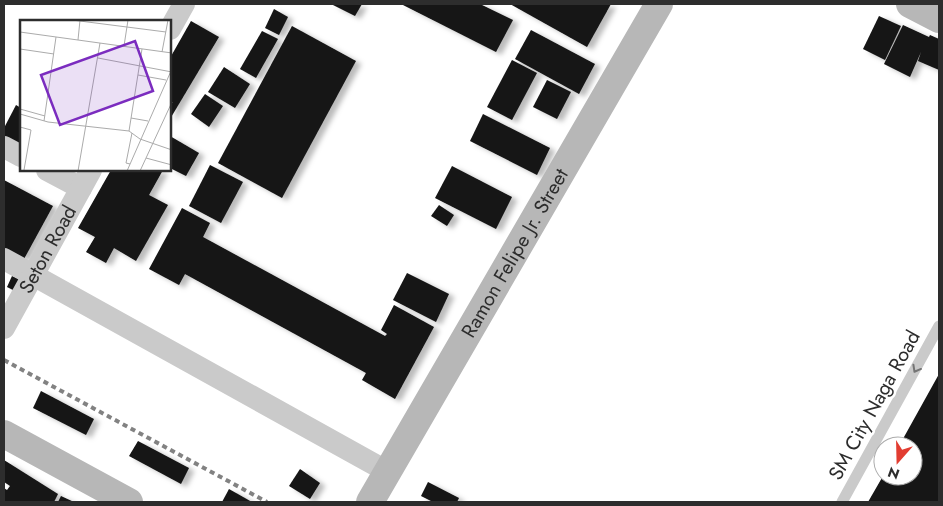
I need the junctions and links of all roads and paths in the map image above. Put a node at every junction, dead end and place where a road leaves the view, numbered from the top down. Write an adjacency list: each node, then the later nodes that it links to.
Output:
1 (184, 4): 5 (street)
2 (659, 4): 15 (street, Ramon Felipe Jr. Street)
3 (910, 4): 4 (street)
4 (939, 19)
5 (171, 27)
6 (4, 147): 7 (street)
7 (20, 155)
8 (50, 171): 9 (street)
9 (86, 179): 11 (street, Seton Road)
10 (4, 259): 11 (street)
11 (32, 274): 13 (street, Seton Road); 15 (street)
12 (939, 326): 18 (lane, SM City Naga Road, one-way to 18)
13 (4, 328)
14 (4, 434): 16 (street)
15 (388, 472): 17 (street, Ramon Felipe Jr. Street)
16 (115, 499)
17 (370, 502)
18 (842, 502)

